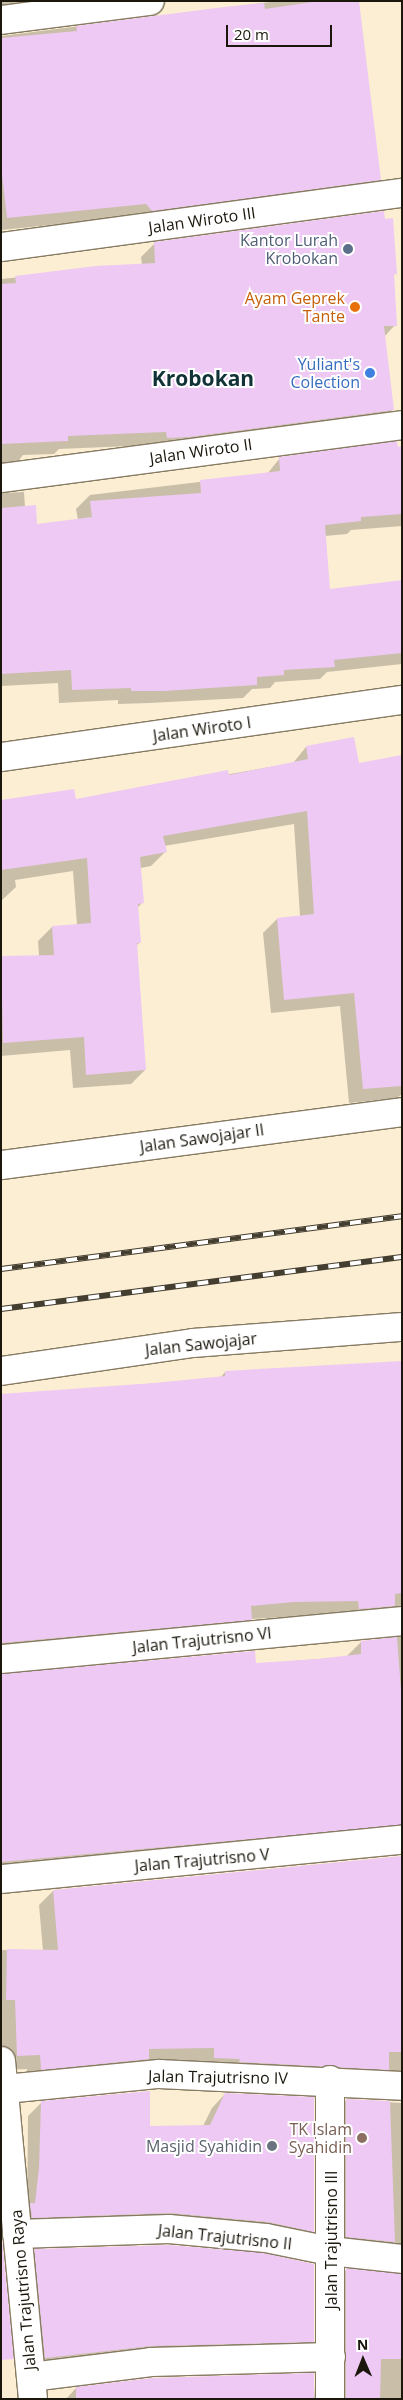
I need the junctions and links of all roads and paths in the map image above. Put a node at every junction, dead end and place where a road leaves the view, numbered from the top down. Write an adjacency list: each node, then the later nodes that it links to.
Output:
1 (150, 1): 2 (street)
2 (1, 20)
3 (402, 193): 4 (street, Jalan Wiroto III)
4 (1, 247)
5 (402, 425): 6 (street, Jalan Wiroto II)
6 (1, 478)
7 (402, 700): 8 (street, Jalan Wiroto I)
8 (1, 758)
9 (402, 1112): 10 (street, Jalan Sawojajar II)
10 (1, 1165)
11 (402, 1327): 12 (street, Jalan Sawojajar)
12 (1, 1371)
13 (402, 1620): 14 (street, Jalan Trajutrisno VI)
14 (1, 1659)
15 (402, 1840): 16 (street, Jalan Trajutrisno V)
16 (1, 1879)
17 (1, 2061): 20 (street, Jalan Trajutrisno Raya)
18 (330, 2080): 19 (street, Jalan Trajutrisno IV); 20 (street, Jalan Trajutrisno IV); 23 (street, Jalan Trajutrisno III)
19 (402, 2086)
20 (5, 2089): 21 (street, Jalan Trajutrisno Raya)
21 (8, 2202): 22 (street, Jalan Trajutrisno Raya)
22 (17, 2234): 23 (street, Jalan Trajutrisno II); 26 (street, Jalan Trajutrisno Raya)
23 (330, 2251): 24 (street, Jalan Trajutrisno II); 25 (street, Jalan Trajutrisno III)
24 (402, 2259)
25 (331, 2357): 26 (street); 27 (street, Jalan Trajutrisno III)
26 (32, 2388)
27 (330, 2399)

